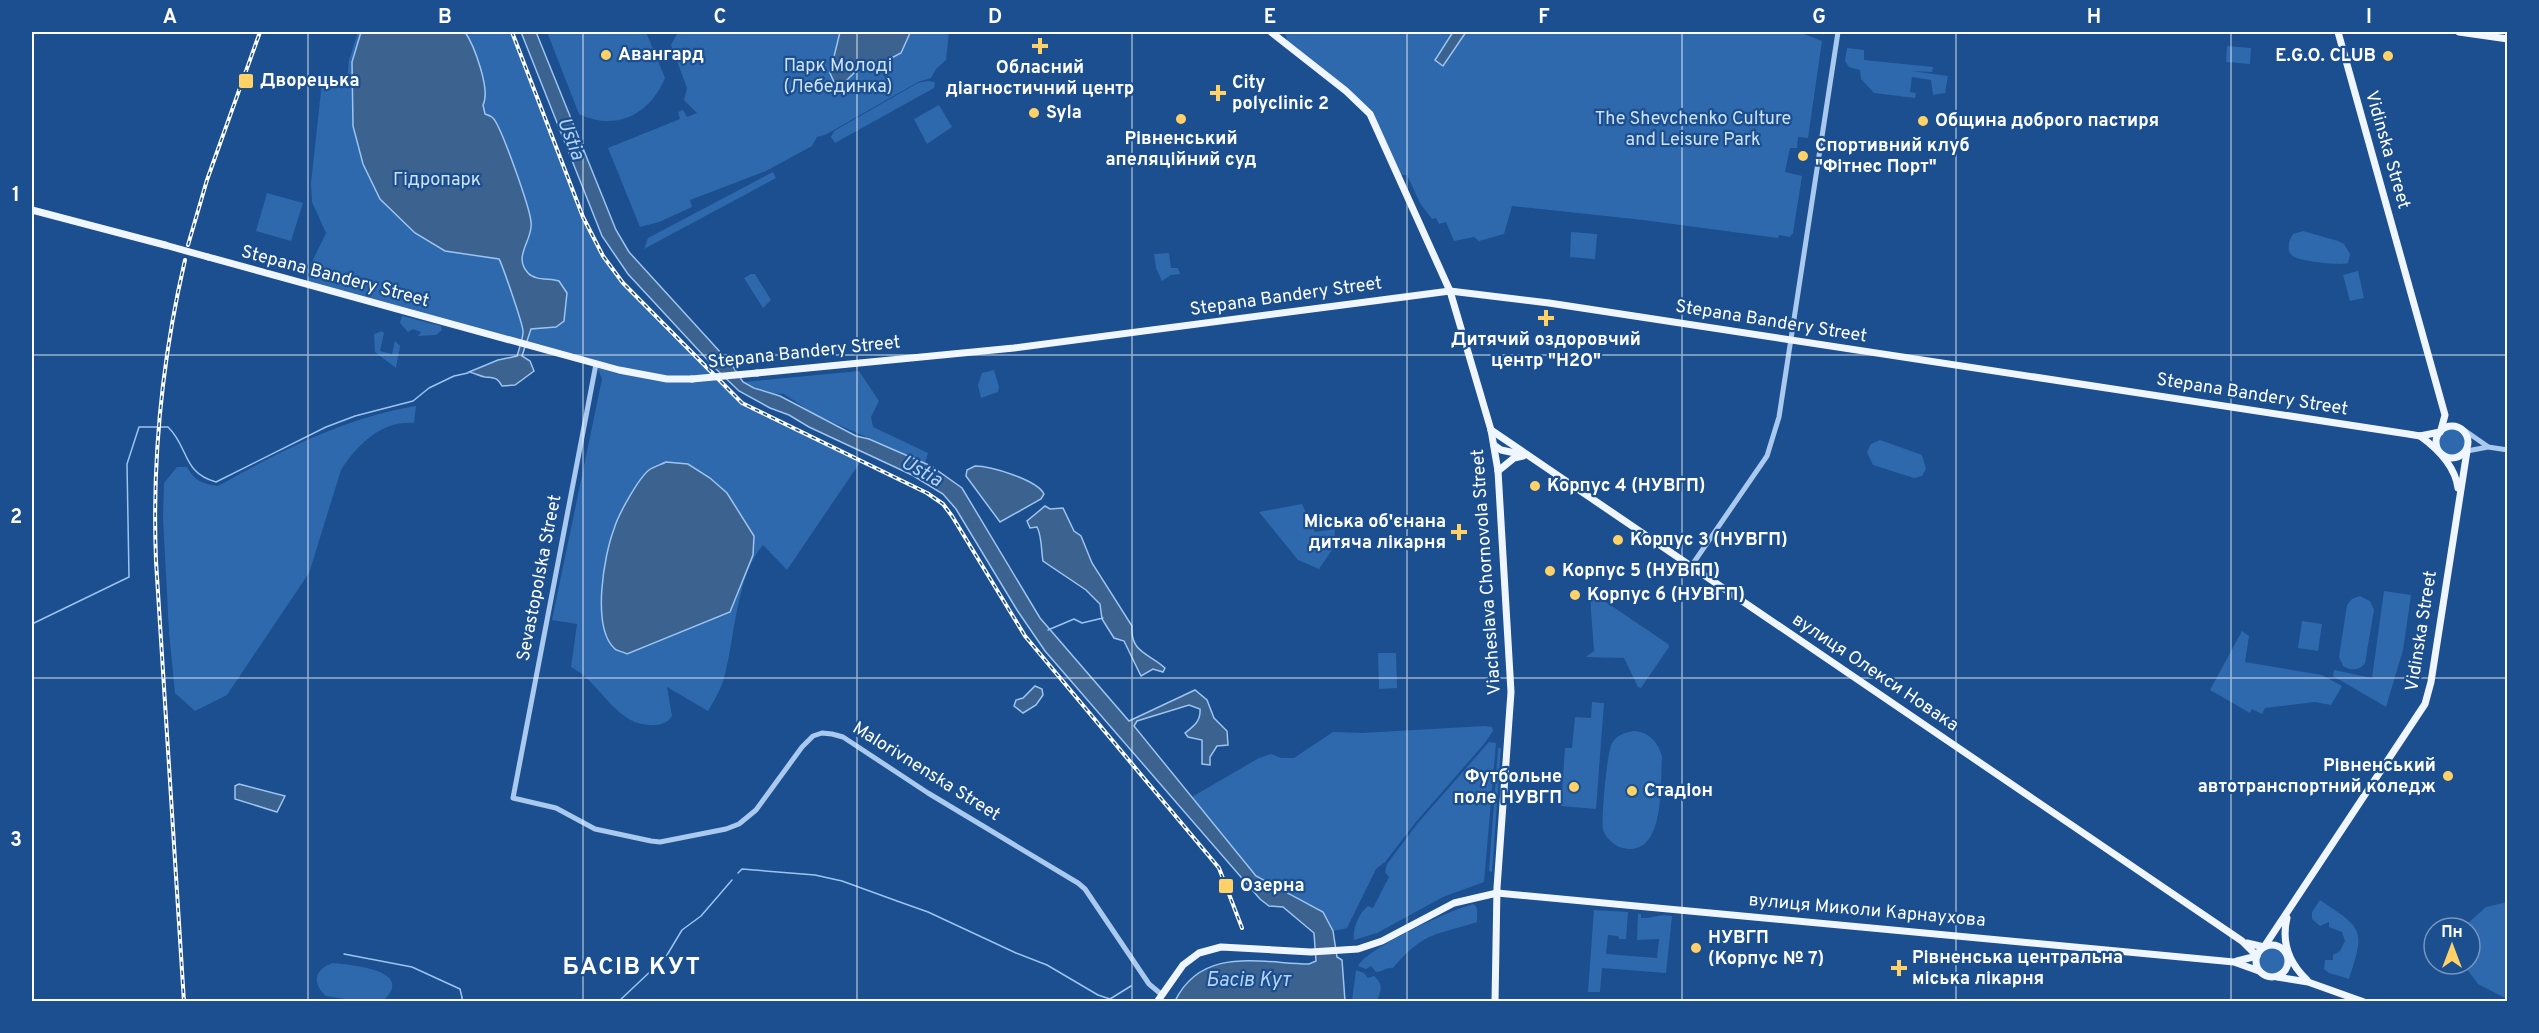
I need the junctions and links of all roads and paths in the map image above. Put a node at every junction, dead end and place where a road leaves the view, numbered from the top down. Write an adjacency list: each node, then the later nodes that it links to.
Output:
1 (1271, 32): 7 (main road, Viacheslava Chornovola Street)
2 (1838, 32): 8 (street)
3 (2338, 32): 10 (main road, Vidinska Street)
4 (2459, 32): 5 (main road)
5 (2508, 39)
6 (32, 210): 9 (main road, Stepana Bandery Street, bridge)
7 (1449, 291): 8 (main road, Stepana Bandery Street); 9 (main road, Stepana Bandery Street, bridge); 11 (main road, Viacheslava Chornovola Street)
8 (1790, 340): 14 (main road, Stepana Bandery Street); 24 (street)
9 (596, 364): 25 (street, Sevastopolska Street)
10 (2445, 415): 12 (main road); 13 (main road)
11 (1491, 430): 15 (main road, вулиця Олекси Новака); 16 (main road, Viacheslava Chornovola Street)
12 (2464, 430): 13 (main road); 17 (street); 19 (main road)
13 (2440, 431): 14 (main road, Stepana Bandery Street); 20 (main road)
14 (2420, 436): 20 (main road)
15 (1507, 442): 16 (main road); 21 (main road, вулиця Олекси Новака)
16 (1494, 445): 21 (main road); 22 (main road, Viacheslava Chornovola Street)
17 (2488, 447): 18 (street); 19 (street)
18 (2508, 450)
19 (2467, 451): 20 (main road); 23 (main road, Vidinska Street)
20 (2439, 452): 23 (main road, Vidinska Street)
21 (1526, 456): 22 (main road); 24 (main road, вулиця Олекси Новака)
22 (1498, 471): 26 (main road, Viacheslava Chornovola Street)
23 (2459, 495): 27 (main road, Vidinska Street)
24 (1692, 565): 28 (main road, вулиця Олекси Новака)
25 (513, 798): 36 (street, Malorivnenska Street)
26 (1497, 893): 32 (main road, вулиця Миколи Карнаухова); 36 (main road, вулиця Миколи Карнаухова); 38 (main road, Viacheslava Chornovola Street)
27 (2288, 911): 29 (main road, Vidinska Street); 31 (main road, Vidinska Street)
28 (2242, 941): 29 (main road, вулиця Олекси Новака); 30 (main road, вулиця Олекси Новака)
29 (2264, 947): 30 (main road); 31 (main road)
30 (2257, 956): 32 (main road, вулиця Миколи Карнаухова); 33 (main road)
31 (2288, 956): 34 (main road); 35 (main road)
32 (2234, 962): 33 (main road, вулиця Миколи Карнаухова)
33 (2259, 971): 34 (main road)
34 (2277, 977): 35 (main road)
35 (2308, 982): 39 (main road)
36 (1161, 994): 37 (main road, вулиця Миколи Карнаухова)
37 (1157, 1002)
38 (1494, 1002)
39 (2364, 1002)

